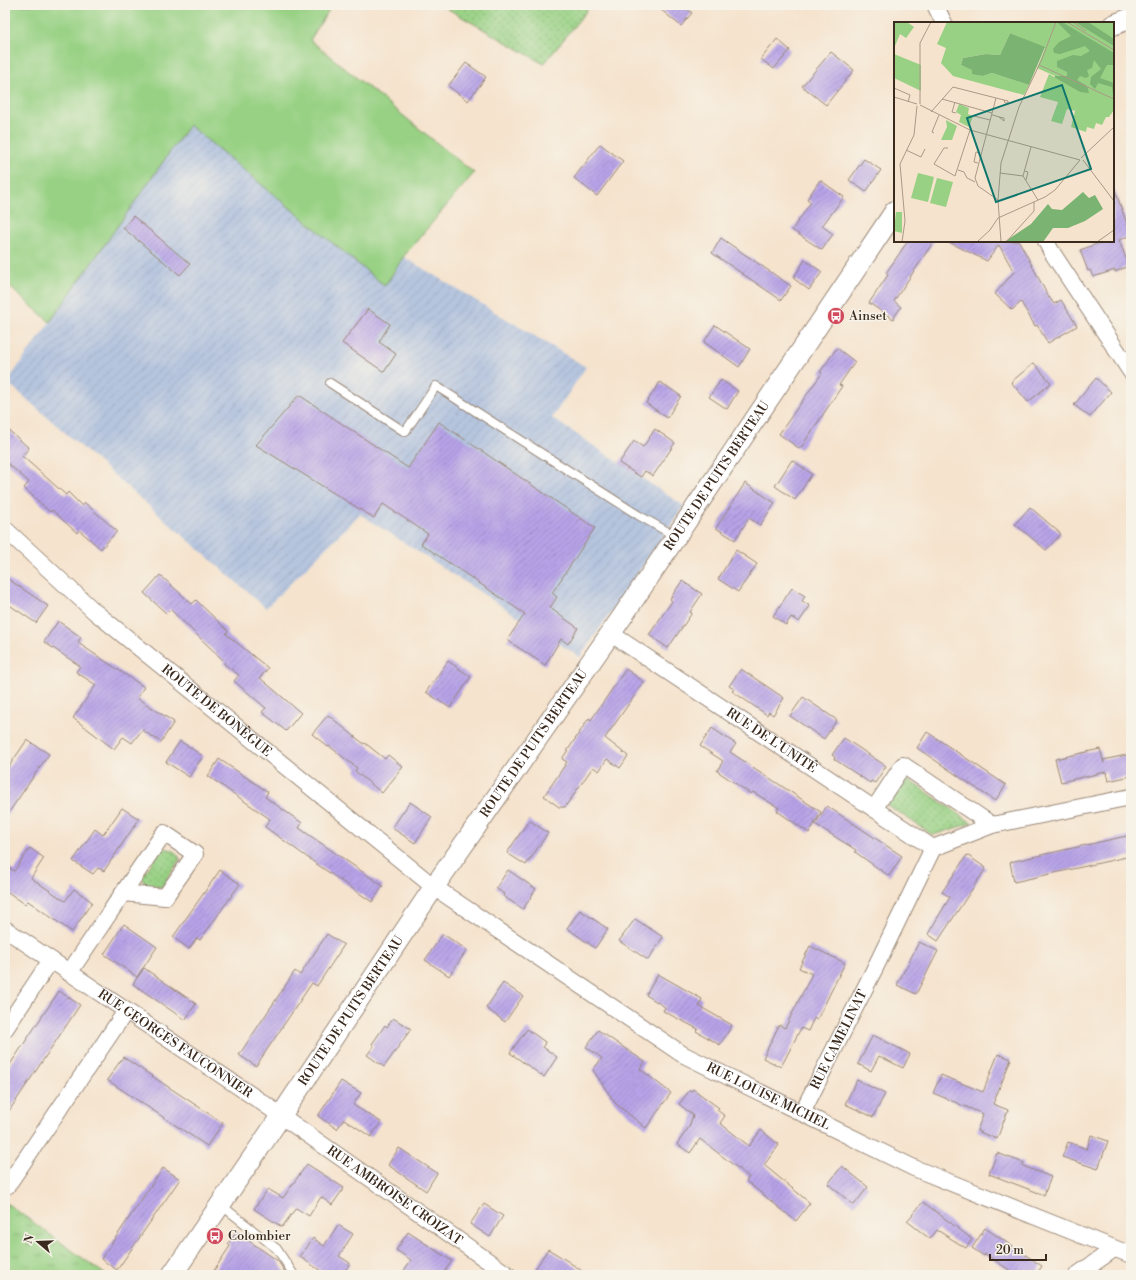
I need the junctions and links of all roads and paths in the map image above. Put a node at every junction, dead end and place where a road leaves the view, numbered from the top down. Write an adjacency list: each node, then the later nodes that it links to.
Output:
1 (935, 5): 3 (street)
2 (1131, 18): 4 (street)
3 (944, 22)
4 (1114, 25)
5 (894, 212): 10 (street, ROUTE DE PUITS BERTEAU)
6 (1046, 242): 7 (street)
7 (1131, 372)
8 (330, 383): 10 (lane)
9 (5, 529): 16 (street, ROUTE DE BONÈGUE)
10 (675, 536): 11 (street, ROUTE DE PUITS BERTEAU)
11 (610, 633): 13 (street, RUE DE L'UNITÉ); 16 (street, ROUTE DE PUITS BERTEAU)
12 (1131, 797): 14 (street)
13 (874, 809): 14 (street); 15 (street, RUE DE L'UNITÉ)
14 (992, 825): 15 (street)
15 (933, 848): 23 (street, RUE CAMELINAT)
16 (434, 887): 23 (street, RUE LOUISE MICHEL); 24 (street, ROUTE DE PUITS BERTEAU)
17 (122, 893): 17 (street); 20 (street)
18 (5, 929): 19 (street, RUE GEORGES FAUCONNIER)
19 (51, 960): 20 (street, RUE GEORGES FAUCONNIER); 22 (street)
20 (69, 973): 21 (street, RUE GEORGES FAUCONNIER)
21 (126, 1011): 24 (street, RUE GEORGES FAUCONNIER); 25 (street)
22 (5, 1029)
23 (802, 1113): 27 (street, RUE LOUISE MICHEL)
24 (281, 1115): 26 (street, ROUTE DE PUITS BERTEAU); 29 (street, RUE AMBROISE CROIZAT)
25 (7, 1186)
26 (220, 1205): 30 (street, ROUTE DE PUITS BERTEAU); 31 (lane)
27 (1114, 1249): 28 (street, RUE LOUISE MICHEL); 33 (street)
28 (1131, 1255)
29 (485, 1269): 32 (street, RUE AMBROISE CROIZAT)
30 (172, 1275)
31 (294, 1275)
32 (508, 1275)
33 (1077, 1275)

